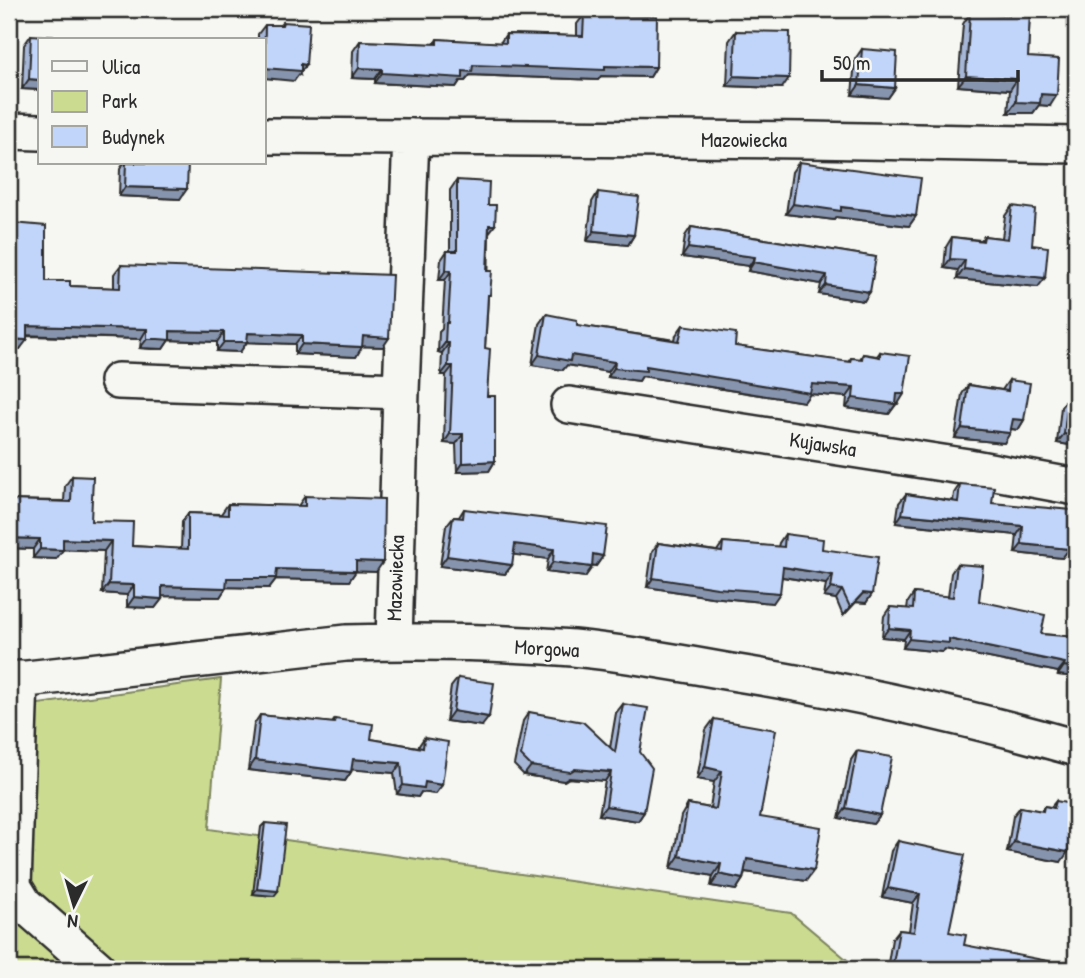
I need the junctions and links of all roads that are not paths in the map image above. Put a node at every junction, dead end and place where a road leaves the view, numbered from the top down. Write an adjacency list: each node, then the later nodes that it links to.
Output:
1 (9, 131): 2 (street)
2 (38, 131)
3 (266, 136): 4 (street, Mazowiecka)
4 (411, 137): 5 (street, Mazowiecka); 7 (street, Mazowiecka)
5 (1076, 145)
6 (118, 381): 7 (street)
7 (401, 391): 10 (street, Mazowiecka)
8 (569, 405): 9 (street, Kujawska)
9 (1076, 488)
10 (394, 642): 11 (street, Morgowa); 12 (street, Morgowa)
11 (14, 680): 13 (street)
12 (1076, 748)
13 (98, 969)

